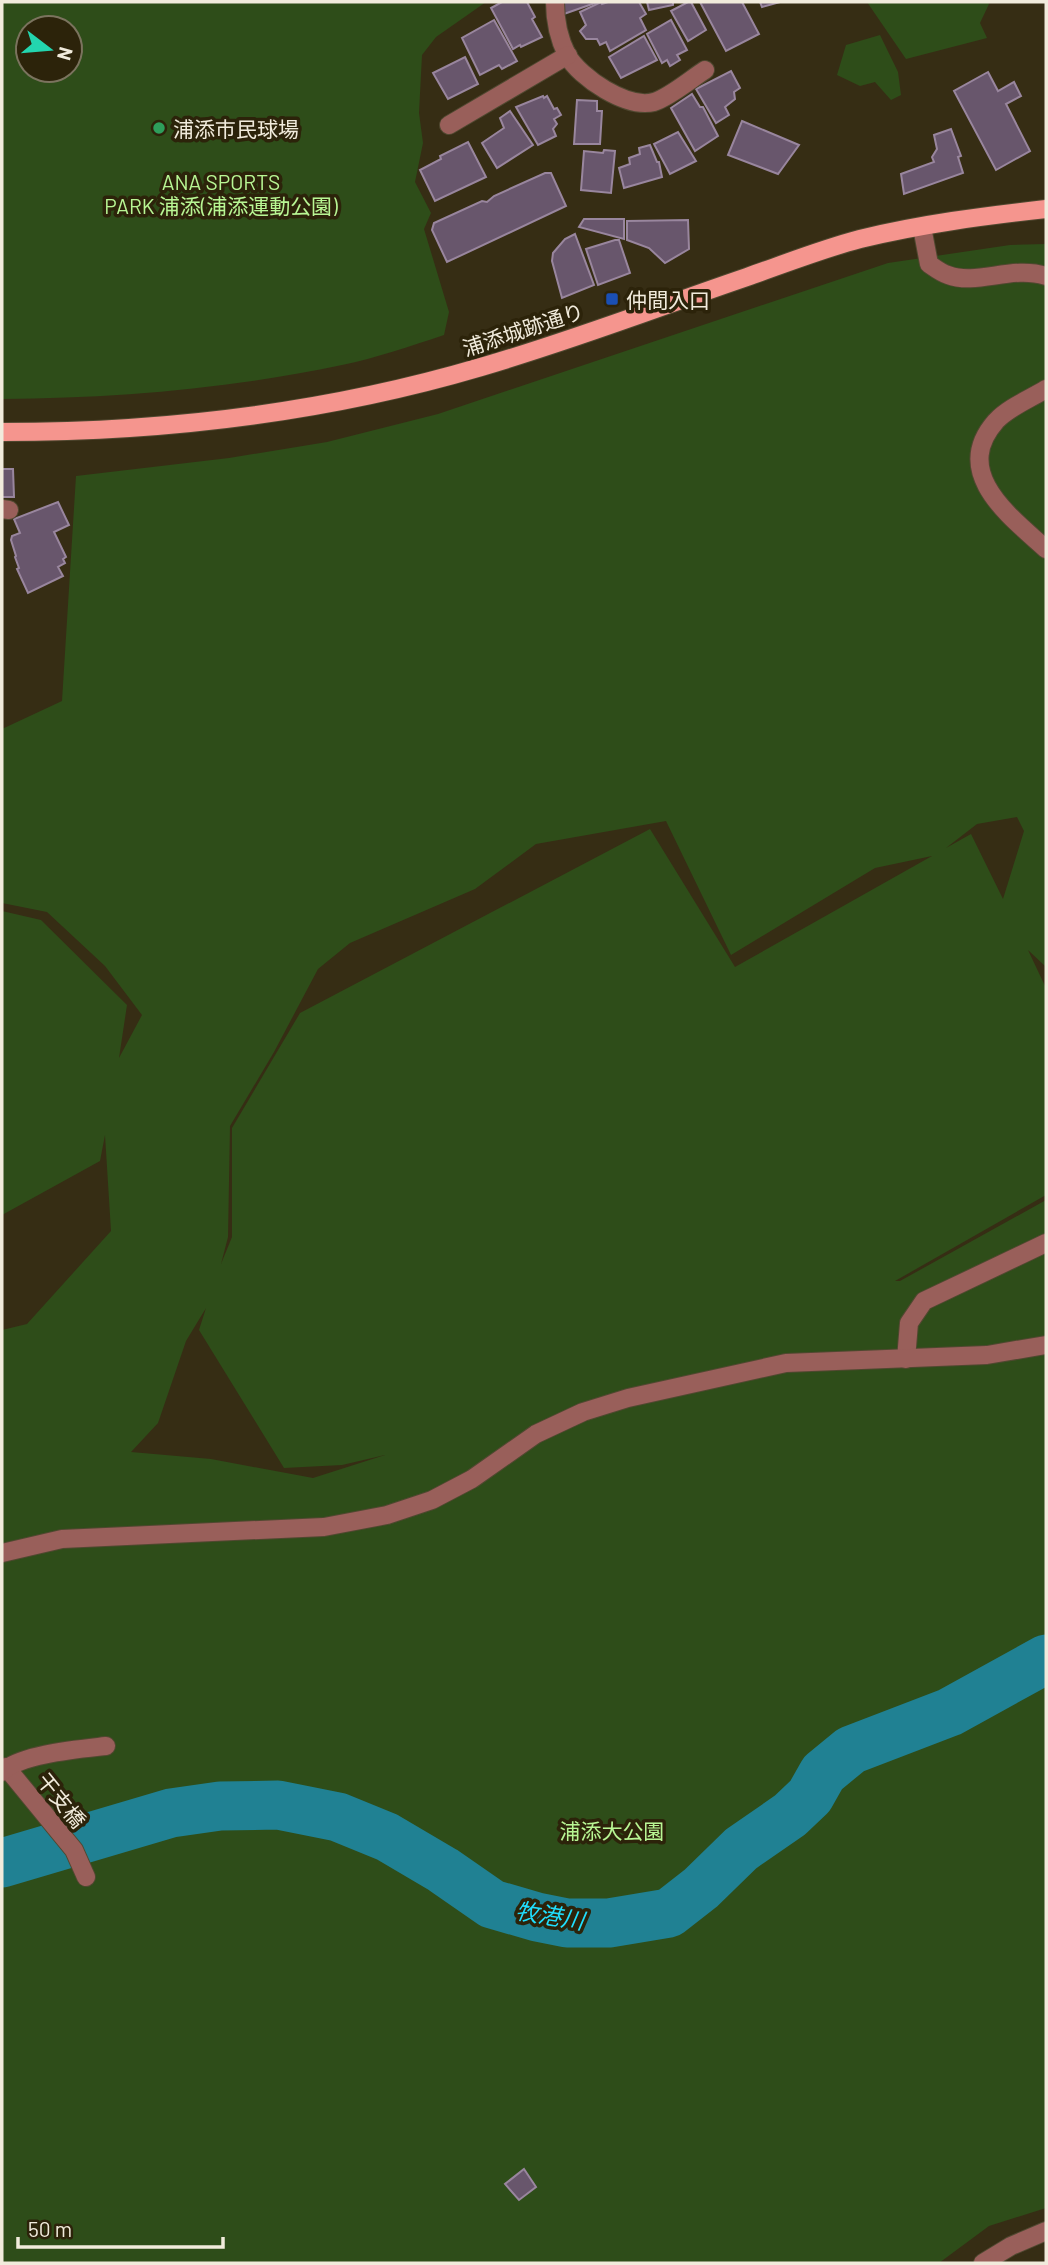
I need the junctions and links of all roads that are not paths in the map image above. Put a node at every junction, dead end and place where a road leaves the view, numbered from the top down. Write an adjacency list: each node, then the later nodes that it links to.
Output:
1 (555, 2): 2 (street)
2 (568, 55): 3 (street); 4 (street)
3 (705, 70)
4 (449, 125)
5 (1046, 209): 6 (main road, 浦添城跡通り)
6 (922, 227): 7 (street); 9 (main road, 浦添城跡通り)
7 (1046, 276)
8 (1046, 389): 10 (street)
9 (2, 432)
10 (1046, 549)
11 (1046, 1243): 13 (street)
12 (1046, 1345): 13 (street)
13 (906, 1359): 14 (street)
14 (2, 1553)
15 (106, 1746): 16 (street)
16 (8, 1773): 17 (street, 干支橋)
17 (86, 1877)
18 (1046, 2231): 19 (street)
19 (983, 2263)

